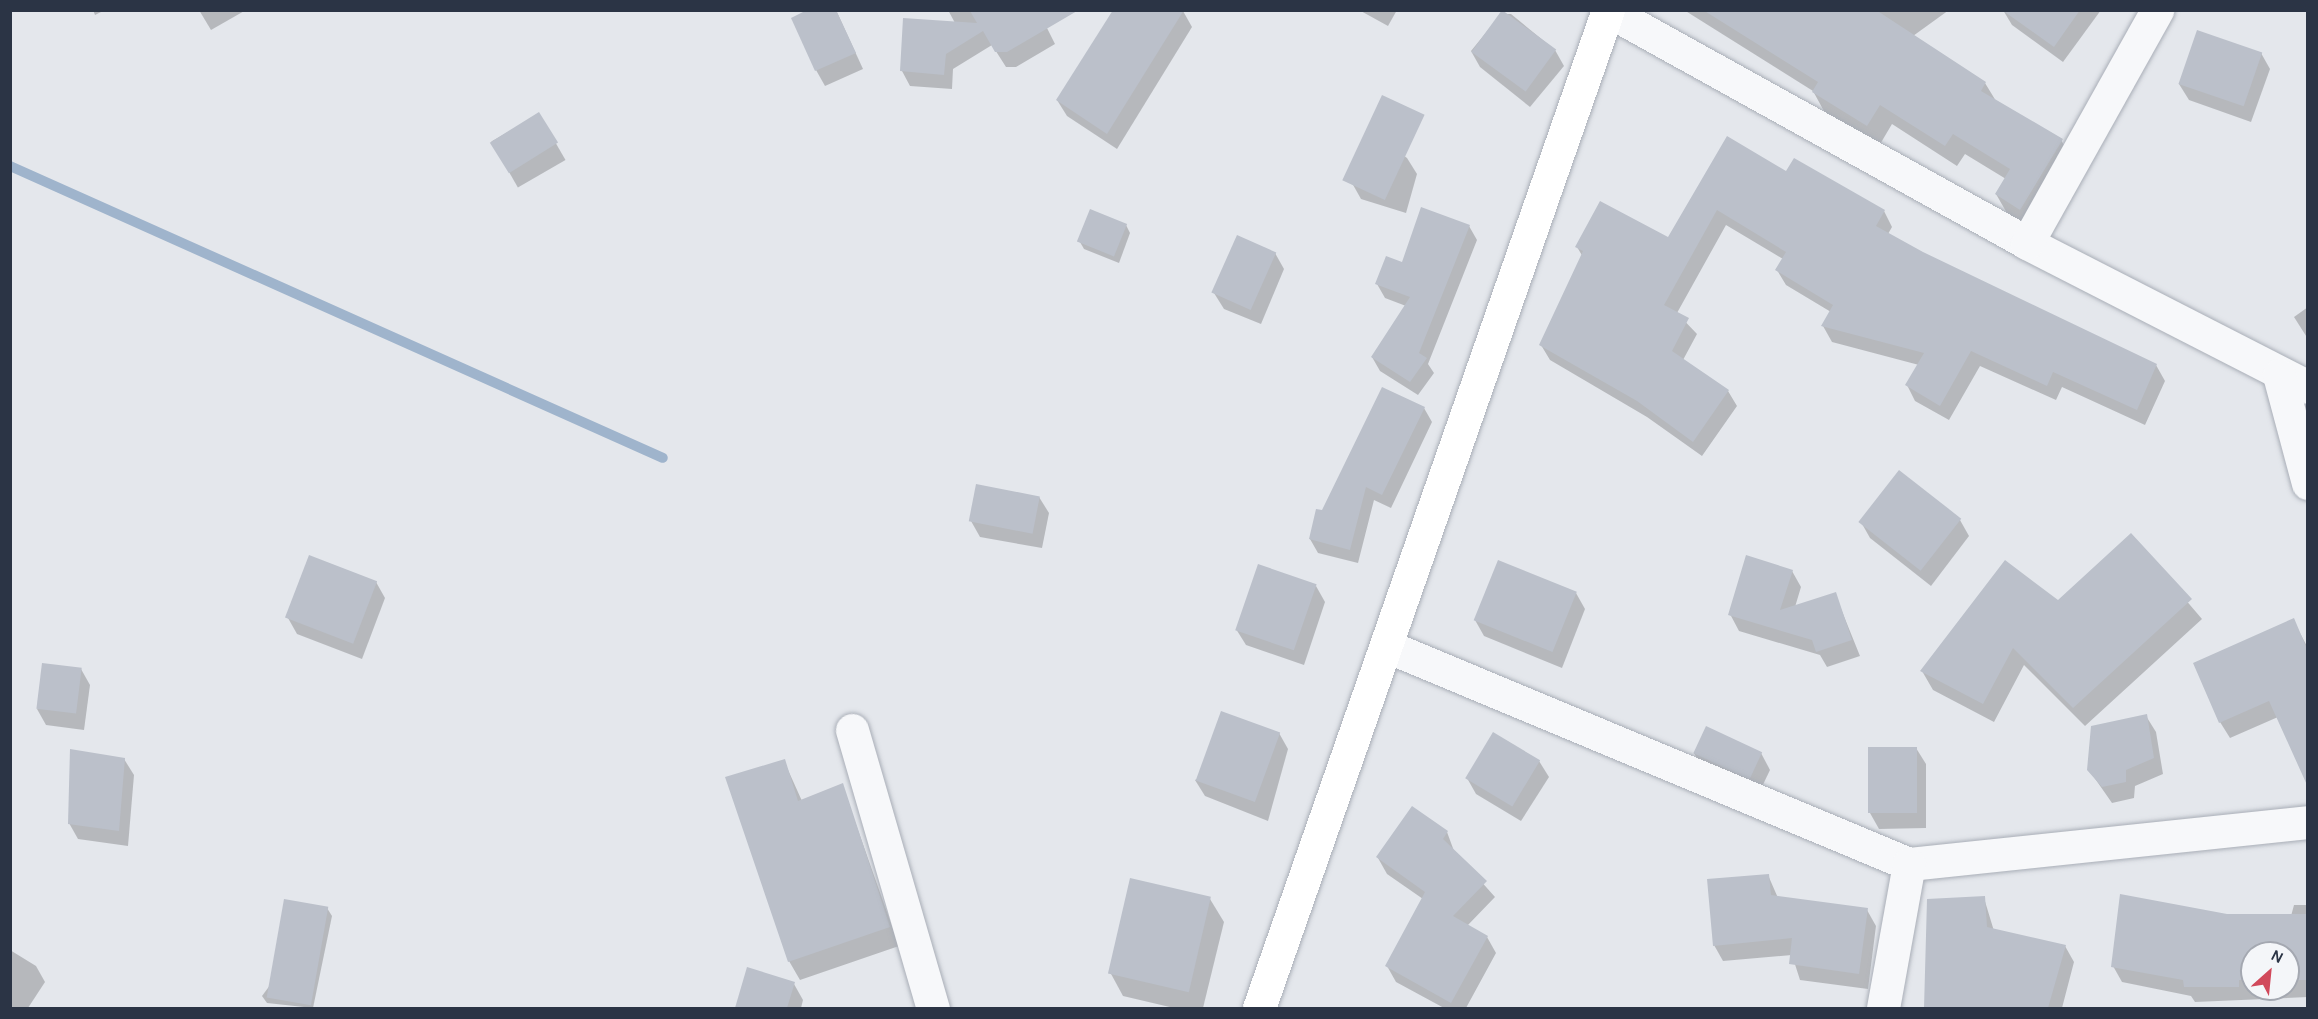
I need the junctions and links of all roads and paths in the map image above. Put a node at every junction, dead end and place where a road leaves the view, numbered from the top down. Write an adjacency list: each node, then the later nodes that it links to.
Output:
1 (2157, 10): 3 (street)
2 (1607, 11): 3 (street); 6 (street)
3 (2027, 243): 4 (street)
4 (2293, 381): 5 (street)
5 (2307, 483)
6 (1389, 646): 9 (street); 11 (street)
7 (852, 730): 10 (street)
8 (2307, 822): 9 (street)
9 (1909, 864): 12 (street)
10 (933, 1008)
11 (1259, 1008)
12 (1883, 1008)

